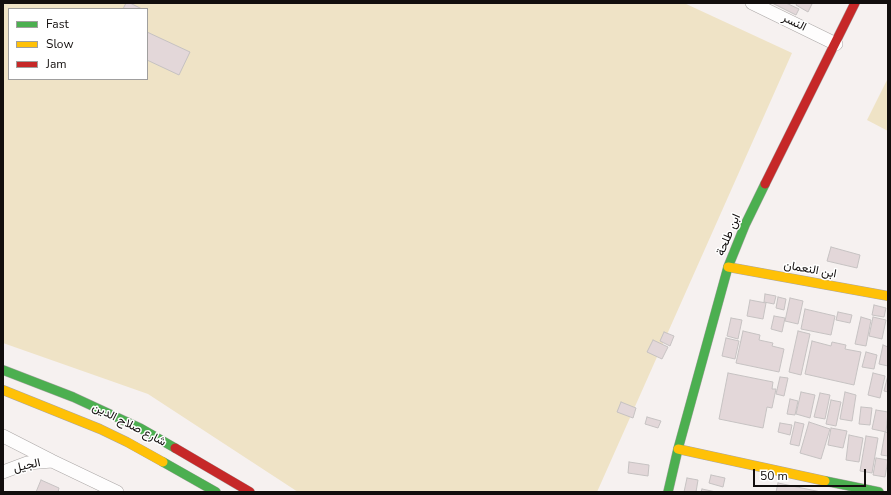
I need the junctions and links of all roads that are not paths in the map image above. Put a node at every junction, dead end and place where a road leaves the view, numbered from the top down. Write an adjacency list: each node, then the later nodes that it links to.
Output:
1 (752, 3): 3 (street, النسر)
2 (855, 3): 3 (street, ابن طلحة)
3 (836, 44): 4 (street, ابن طلحة)
4 (728, 267): 5 (street, ابن النعمان); 9 (street, ابن طلحة)
5 (888, 296)
6 (3, 370): 7 (street); 14 (street, شارع صلاح الدين)
7 (3, 391): 13 (street, شارع صلاح الدين)
8 (3, 436): 10 (street)
9 (678, 449): 15 (street, ابن طلحة); 16 (street)
10 (52, 461): 11 (street, الجيل); 12 (street)
11 (3, 472)
12 (118, 492)
13 (216, 492)
14 (250, 492)
15 (668, 492)
16 (879, 492)

